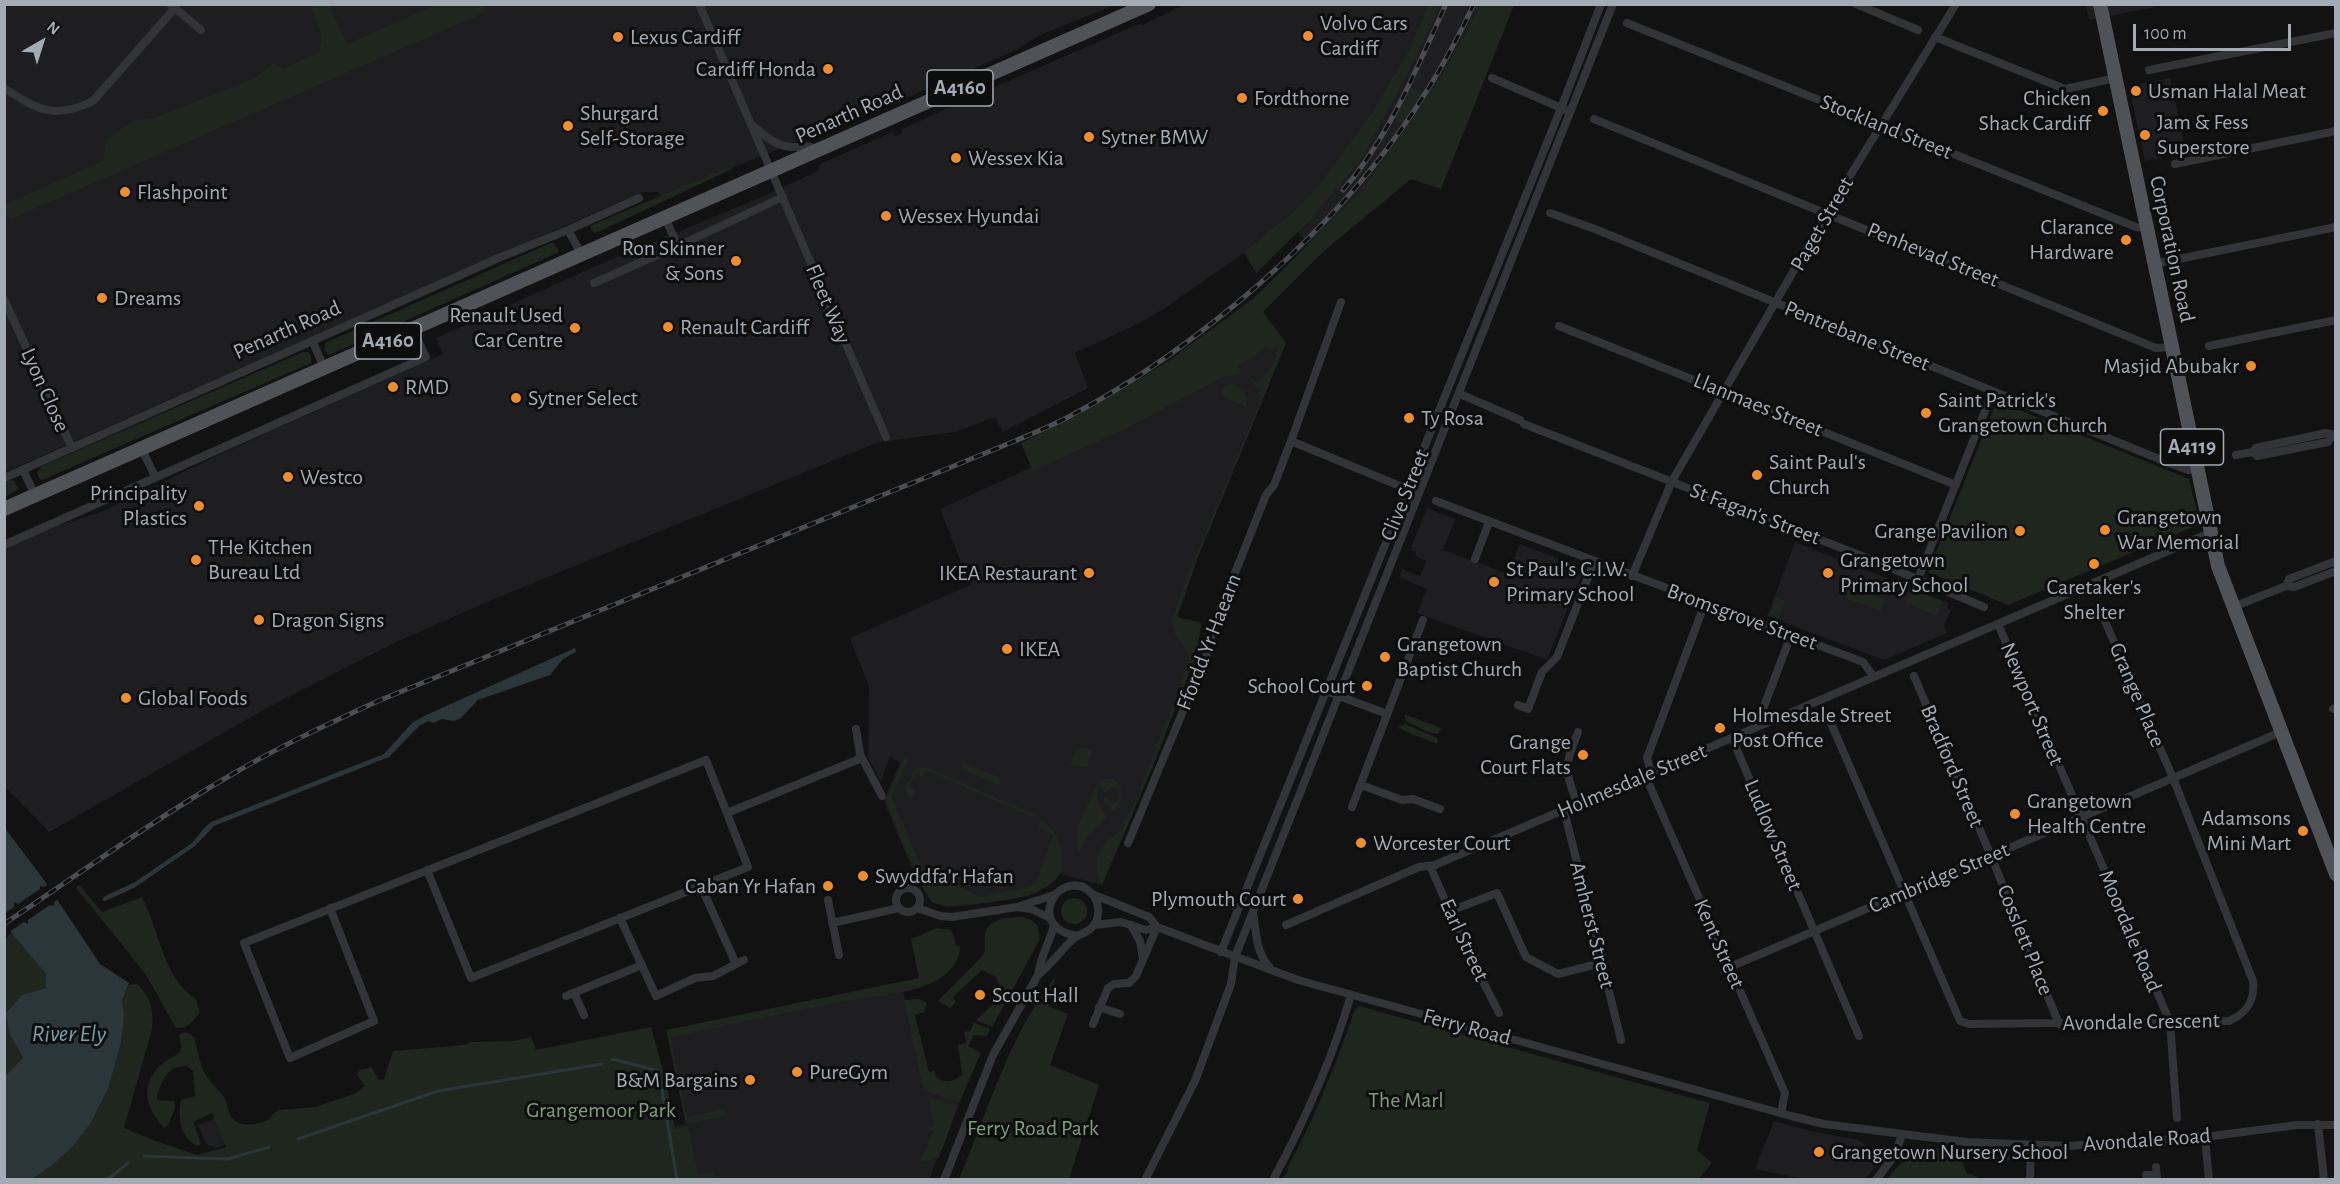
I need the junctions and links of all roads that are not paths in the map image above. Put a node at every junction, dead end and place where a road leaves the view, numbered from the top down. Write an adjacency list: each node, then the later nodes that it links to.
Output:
1 (699, 4): 22 (street, Fleet Way)
2 (1149, 4): 25 (main road, Penarth Road / A4160)
3 (1613, 4): 9 (street, Clive Street)
4 (1856, 4): 12 (street)
5 (1956, 4): 14 (street, Paget Street)
6 (2100, 4): 17 (main road, Corporation Road / A4119)
7 (172, 6): 11 (street); 18 (street)
8 (1599, 8): 9 (street); 19 (street, Clive Street)
9 (1609, 16): 20 (street, Clive Street)
10 (1627, 23): 23 (street, Stockland Street)
11 (201, 30)
12 (1918, 30)
13 (2336, 33): 15 (street)
14 (1935, 37): 17 (street); 23 (street, Paget Street)
15 (2149, 70)
16 (1492, 78): 19 (street)
17 (2116, 78): 34 (main road, Corporation Road / A4119)
18 (4, 87)
19 (1561, 108): 20 (street); 65 (street, Clive Street)
20 (1571, 112): 52 (street, Clive Street)
21 (1594, 119): 31 (street, Penhevad Street)
22 (751, 123): 25 (street); 27 (street, Fleet Way)
23 (1881, 125): 31 (street, Paget Street); 34 (street, Stockland Street)
24 (2336, 131): 26 (street)
25 (819, 150): 27 (main road, Penarth Road / A4160)
26 (2175, 164)
27 (771, 171): 29 (street, Fleet Way); 32 (main road, Penarth Road / A4160)
28 (639, 198): 35 (street, Penarth Road)
29 (783, 198): 36 (street); 54 (street, Fleet Way)
30 (1550, 213): 42 (street, Pentrebane Street)
31 (1827, 213): 42 (street, Paget Street); 48 (street, Penhevad Street)
32 (665, 218): 36 (street); 37 (main road, Penarth Road / A4160)
33 (2336, 227): 38 (street)
34 (2147, 228): 38 (main road, Corporation Road / A4119)
35 (568, 230): 37 (street); 46 (street, Penarth Road)
36 (678, 246): 39 (street)
37 (582, 255): 45 (main road, Penarth Road / A4160)
38 (2154, 264): 48 (main road, Corporation Road / A4119)
39 (594, 283)
40 (4, 299): 56 (street, Lyon Close)
41 (1341, 302): 55 (street, Ffordd Yr Haearn)
42 (1776, 303): 50 (street, Pentrebane Street); 51 (street, Paget Street)
43 (2336, 320): 47 (street)
44 (1559, 326): 51 (street, Llanmaes Street)
45 (413, 330): 49 (main road, Penarth Road / A4160); 61 (street)
46 (313, 342): 49 (street); 56 (street, Penarth Road)
47 (2209, 346)
48 (2171, 347): 59 (main road, Corporation Road / A4119)
49 (324, 368): 57 (main road, Penarth Road / A4160)
50 (1993, 391): 59 (street, Pentrebane Street); 64 (street)
51 (1725, 392): 63 (street, Paget Street); 64 (street, Llanmaes Street)
52 (1460, 394): 63 (street, St Fagan's Street); 66 (street, Clive Street)
53 (2334, 436): 58 (street)
54 (886, 437)
55 (1291, 441): 65 (street); 110 (street, Ffordd Yr Haearn)
56 (72, 448): 60 (street, Penarth Road)
57 (142, 450): 61 (street); 67 (main road, Penarth Road / A4160)
58 (2236, 455)
59 (2197, 469): 71 (main road, Corporation Road / A4119)
60 (23, 470): 62 (street, Penarth Road); 67 (street)
61 (155, 476): 72 (street)
62 (4, 478)
63 (1672, 482): 77 (street, Paget Street); 78 (street, St Fagan's Street)
64 (1956, 485): 78 (street)
65 (1408, 489): 66 (street); 89 (street, Clive Street)
66 (1418, 494): 90 (street, Clive Street)
67 (35, 495): 69 (main road, Penarth Road / A4160)
68 (1436, 501): 70 (street, Bromsgrove Street)
69 (4, 509)
70 (1490, 522): 73 (street); 75 (street, Bromsgrove Street)
71 (2210, 533): 81 (main road, Corporation Road / A4119); 85 (street, Holmesdale Street)
72 (4, 545)
73 (1475, 559)
74 (2336, 561): 79 (street)
75 (1594, 562): 77 (street, Bromsgrove Street); 91 (street)
76 (2336, 571): 79 (street)
77 (1632, 576): 80 (street, Bromsgrove Street)
78 (1918, 579): 82 (street, St Fagan's Street)
79 (2286, 586): 81 (street)
80 (1705, 603): 86 (street, Bromsgrove Street); 100 (street)
81 (2233, 606): 97 (main road, Corporation Road / A4119)
82 (1984, 607)
83 (2101, 612): 101 (street, Grange Place)
84 (1423, 620): 92 (street)
85 (1998, 624): 88 (street, Holmesdale Street); 109 (street, Newport Street)
86 (1791, 635): 88 (street, Bromsgrove Street); 94 (street)
87 (1914, 676): 111 (street, Bradford Street)
88 (1874, 677): 94 (street, Holmesdale Street)
89 (1326, 691): 90 (street); 135 (street, Clive Street)
90 (1338, 695): 92 (street); 125 (street, Clive Street)
91 (1518, 705)
92 (1387, 714): 102 (street)
93 (1827, 714): 115 (street)
94 (1764, 724): 98 (street, Holmesdale Street)
95 (856, 729): 99 (street)
96 (1578, 732): 104 (street)
97 (2281, 732): 101 (street, Cambridge Street); 114 (main road, Corporation Road / A4119)
98 (1732, 738): 100 (street, Holmesdale Street); 133 (street, Ludlow Street)
99 (862, 758): 103 (street); 108 (street)
100 (1648, 774): 104 (street, Holmesdale Street); 141 (street, Kent Street)
101 (2173, 778): 109 (street, Cambridge Street); 149 (street, Avondale Crescent)
102 (1361, 785): 105 (street); 106 (street)
103 (882, 796)
104 (1577, 804): 107 (street, Holmesdale Street)
105 (1352, 807)
106 (1440, 809)
107 (1564, 810): 112 (street, Holmesdale Street); 139 (street, Amherst Street)
108 (727, 813): 113 (street); 126 (street)
109 (2081, 818): 111 (street, Cambridge Street); 149 (street, Moordale Road)
110 (1128, 843)
111 (1991, 856): 115 (street, Cambridge Street); 151 (street, Cosslett Place)
112 (1430, 866): 124 (street, Earl Street); 131 (street, Holmesdale Street)
113 (427, 870): 121 (street); 126 (street)
114 (2336, 874)
115 (1903, 893): 133 (street, Cambridge Street); 151 (street, Avondale Crescent)
116 (1092, 894): 118 (street, Ferry Road); 129 (street); 132 (street, Ferry Road)
117 (705, 895): 140 (street)
118 (1054, 895): 120 (street, Ferry Road); 127 (street)
119 (828, 900): 128 (street)
120 (1017, 907): 123 (street, Ferry Road); 127 (street)
121 (330, 908): 121 (street)
122 (899, 908): 123 (street); 123 (street); 128 (street)
123 (917, 908)
124 (1450, 911): 139 (street); 146 (street, Earl Street)
125 (1253, 913): 137 (street, Clive Street); 142 (street)
126 (620, 918): 140 (street)
127 (1052, 922): 134 (street); 143 (street)
128 (832, 923): 136 (street)
129 (1094, 925): 130 (street, Ferry Road); 134 (street)
130 (1131, 925): 132 (street, Ferry Road); 138 (street)
131 (1286, 925)
132 (1157, 927): 135 (street, Ferry Road); 138 (street)
133 (1814, 931): 141 (street, Cambridge Street); 152 (street, Ludlow Street)
134 (1077, 936): 143 (street)
135 (1221, 952): 137 (street, Ferry Road)
136 (839, 955)
137 (1235, 957): 142 (street, Ferry Road); 164 (street, Clive Street)
138 (1143, 959): 145 (street)
139 (1601, 963): 153 (street, Amherst Street)
140 (642, 965): 148 (street)
141 (1730, 967): 154 (street, Kent Street)
142 (1272, 970): 144 (street, Ferry Road)
143 (1038, 975): 163 (street)
144 (1351, 995): 154 (street, Ferry Road); 165 (street)
145 (1099, 1007): 147 (street); 150 (street)
146 (1499, 1013)
147 (1120, 1014)
148 (584, 1015)
149 (2170, 1022): 151 (street, Avondale Crescent); 155 (street, Moordale Road)
150 (1093, 1024)
151 (2060, 1024)
152 (1859, 1036)
153 (1621, 1040)
154 (1780, 1113): 158 (street, Avondale Road)
155 (2177, 1118)
156 (2318, 1124): 157 (street, Avondale Road); 159 (street, Avondale Road); 169 (street)
157 (2336, 1125)
158 (1902, 1134): 160 (street, Avondale Road); 166 (street)
159 (2205, 1137): 160 (street, Avondale Road); 168 (street)
160 (2031, 1145): 167 (street)
161 (2156, 1174): 162 (street)
162 (2146, 1175)
163 (944, 1179)
164 (1145, 1179)
165 (1273, 1179)
166 (1876, 1179)
167 (2030, 1179)
168 (2209, 1179)
169 (2324, 1179)

